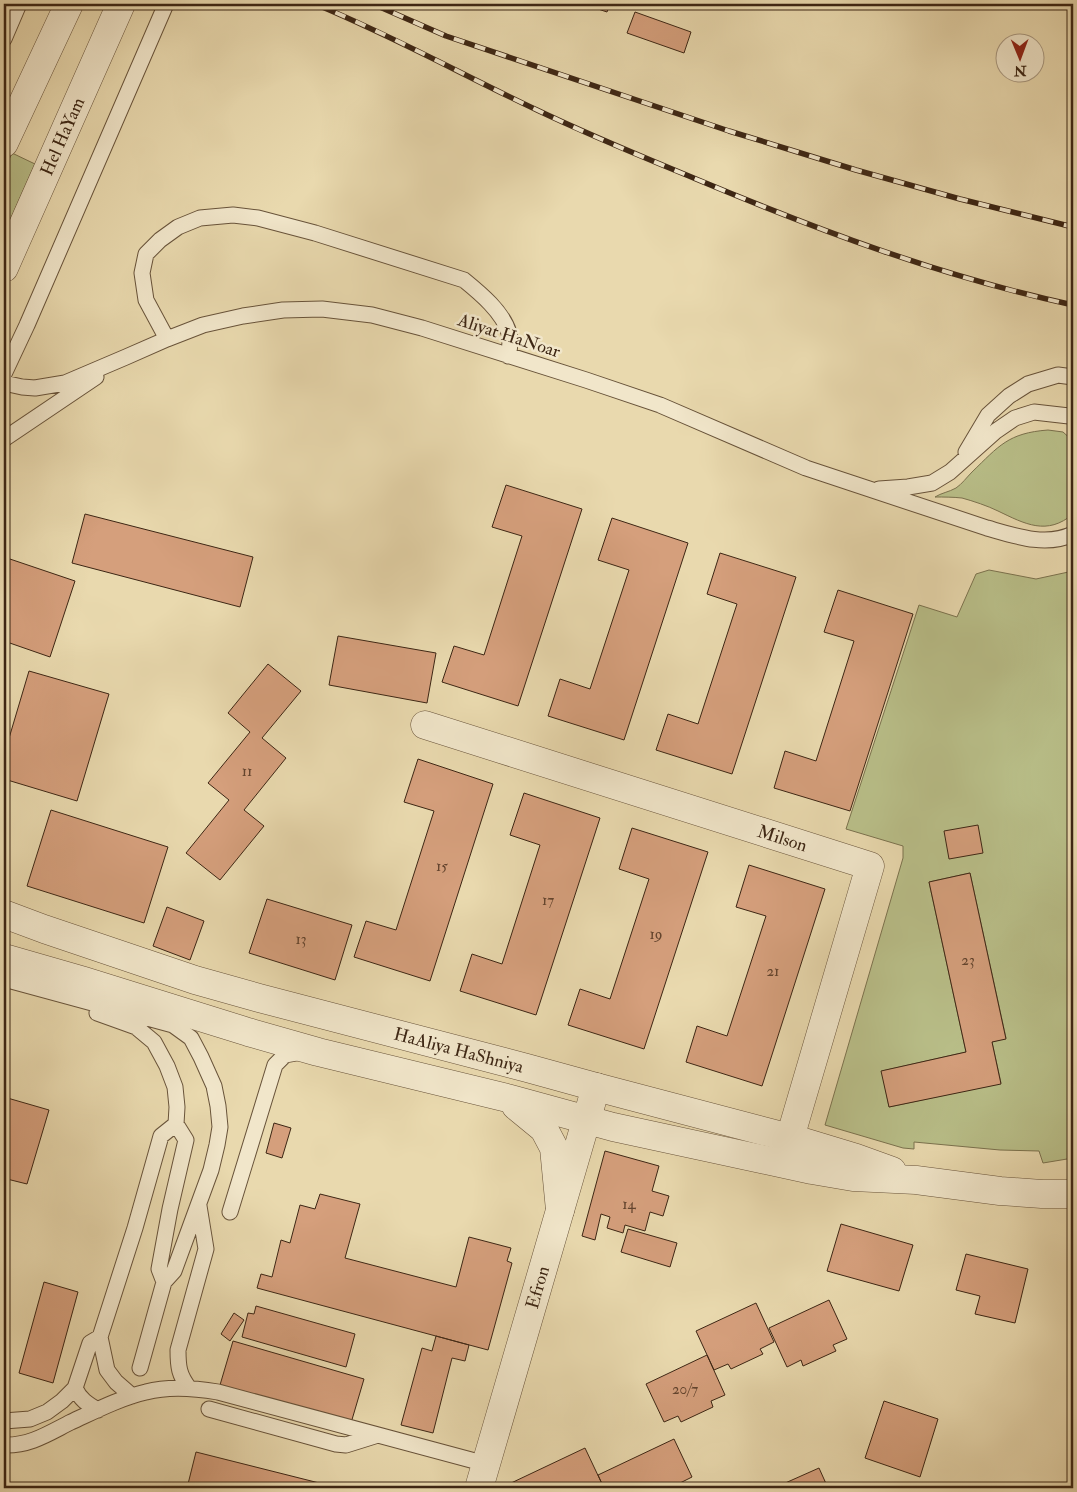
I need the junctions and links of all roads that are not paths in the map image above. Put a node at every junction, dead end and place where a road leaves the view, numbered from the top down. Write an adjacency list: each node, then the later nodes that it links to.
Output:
1 (19, 4): 5 (lane)
2 (69, 4): 6 (street)
3 (121, 4): 7 (street, Hel HaYam)
4 (166, 4): 11 (lane)
5 (4, 39)
6 (4, 143)
7 (4, 268)
8 (167, 339): 9 (lane, Aliyat HaNoar); 9 (lane); 10 (lane, Aliyat HaNoar)
9 (508, 356): 17 (lane, Aliyat HaNoar)
10 (126, 357): 13 (lane, Aliyat HaNoar); 15 (lane, Aliyat HaNoar)
11 (4, 374)
12 (1073, 377): 16 (lane)
13 (4, 383)
14 (1073, 418): 16 (lane)
15 (4, 439)
16 (959, 463): 17 (lane)
17 (870, 490): 18 (lane, Aliyat HaNoar)
18 (1073, 536)
19 (425, 725): 28 (street, Milson)
20 (4, 914): 24 (street, HaAliya HaShniya)
21 (4, 958): 23 (street, HaAliya HaShniya)
22 (4, 979): 27 (lane); 31 (lane)
23 (318, 1052): 25 (street, HaAliya HaShniya); 33 (lane)
24 (596, 1087): 26 (street, Efron); 28 (street, HaAliya HaShniya)
25 (507, 1098): 26 (street, HaAliya HaShniya); 32 (street)
26 (586, 1120): 29 (street, HaAliya HaShniya); 32 (street, Efron)
27 (176, 1124): 34 (lane); 35 (lane)
28 (790, 1138): 29 (street, HaAliya HaShniya)
29 (916, 1180): 30 (street, HaAliya HaShniya)
30 (1073, 1194)
31 (199, 1204): 34 (lane); 38 (lane)
32 (560, 1210): 45 (street, Efron)
33 (230, 1212)
34 (164, 1282): 36 (lane)
35 (100, 1338): 37 (lane); 39 (lane)
36 (140, 1368)
37 (75, 1388): 41 (lane); 42 (lane)
38 (189, 1388): 39 (lane); 43 (lane)
39 (132, 1396): 41 (lane)
40 (209, 1409): 43 (lane)
41 (98, 1410): 44 (lane)
42 (4, 1421)
43 (378, 1436): 45 (lane)
44 (4, 1445)
45 (483, 1476)

